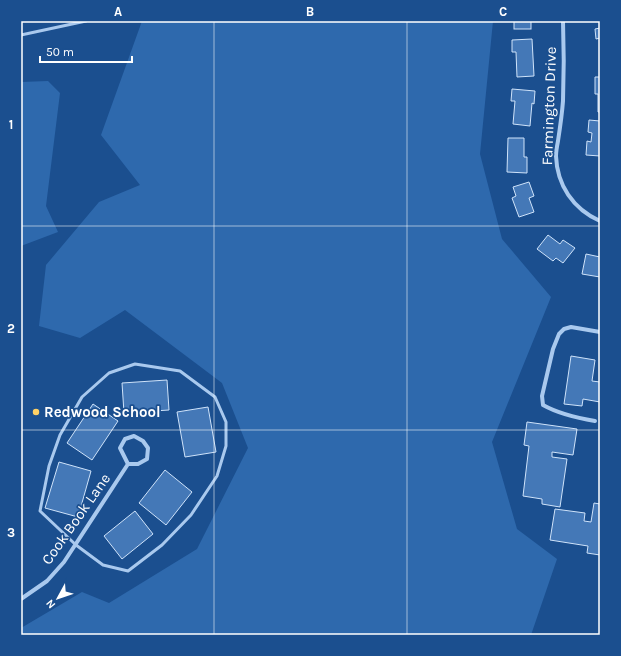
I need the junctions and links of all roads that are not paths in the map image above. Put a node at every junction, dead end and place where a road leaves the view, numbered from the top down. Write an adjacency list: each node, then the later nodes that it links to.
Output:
1 (86, 21): 3 (lane)
2 (563, 21): 4 (street, Farmington Drive)
3 (21, 35)
4 (600, 221)
5 (600, 332): 6 (street)
6 (595, 421)
7 (128, 464): 7 (street, Cook Book Lane); 8 (street, Cook Book Lane)
8 (76, 545): 8 (lane); 9 (street, Cook Book Lane)
9 (21, 599)

